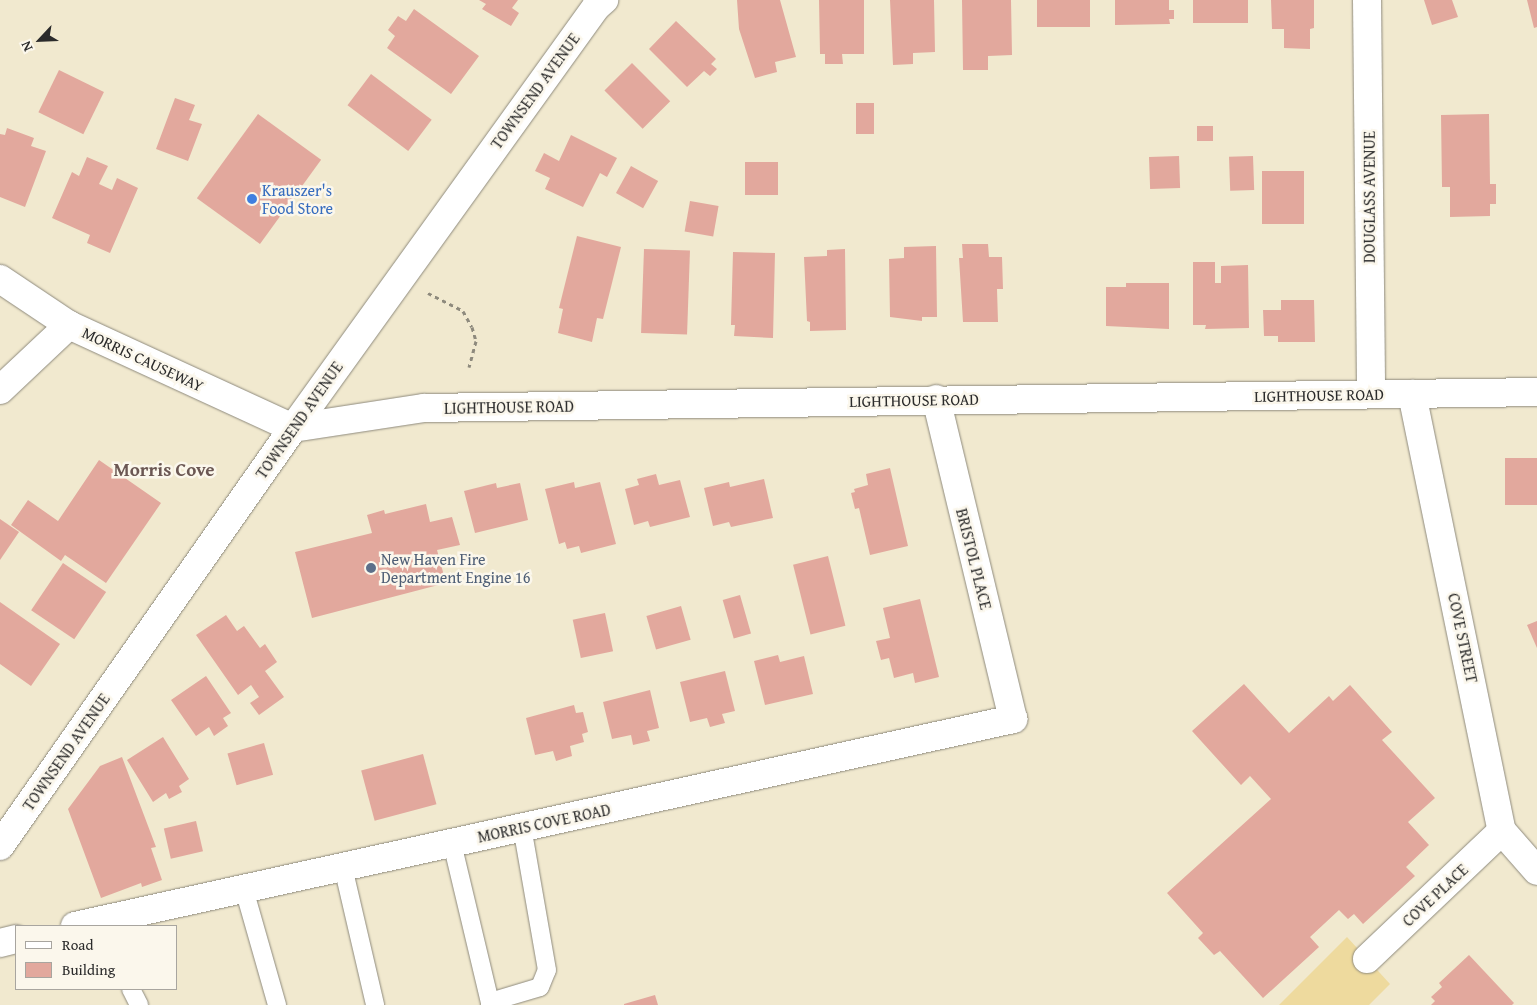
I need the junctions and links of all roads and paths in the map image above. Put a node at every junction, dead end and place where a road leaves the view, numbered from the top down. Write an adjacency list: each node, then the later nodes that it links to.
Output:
1 (604, 0): 12 (street, TOWNSEND AVENUE)
2 (1367, 0): 9 (street, DOUGLASS AVENUE)
3 (0, 280): 5 (street, MORRIS CAUSEWAY)
4 (422, 291): 6 (path)
5 (69, 324): 7 (street); 12 (street, MORRIS CAUSEWAY)
6 (469, 367)
7 (0, 390)
8 (1537, 392): 10 (street, LIGHTHOUSE ROAD)
9 (1370, 394): 10 (street, LIGHTHOUSE ROAD); 11 (street, LIGHTHOUSE ROAD)
10 (1412, 394): 15 (street, COVE STREET)
11 (936, 399): 12 (street, LIGHTHOUSE ROAD); 13 (street, BRISTOL PLACE)
12 (293, 428): 17 (street, TOWNSEND AVENUE)
13 (1013, 719): 14 (street, MORRIS COVE ROAD)
14 (522, 828): 16 (street, MORRIS COVE ROAD); 27 (lane)
15 (1502, 831): 19 (street, COVE STREET); 25 (street, COVE PLACE)
16 (452, 843): 18 (street, MORRIS COVE ROAD); 27 (lane)
17 (0, 846)
18 (343, 867): 20 (street, MORRIS COVE ROAD); 30 (lane)
19 (1537, 871)
20 (244, 889): 21 (street, MORRIS COVE ROAD); 29 (lane)
21 (104, 923): 22 (street, MORRIS COVE ROAD)
22 (85, 925)
23 (15, 939): 24 (street)
24 (0, 943)
25 (1367, 959)
26 (132, 990): 28 (lane)
27 (490, 1004)
28 (139, 1005)
29 (277, 1005)
30 (376, 1005)

